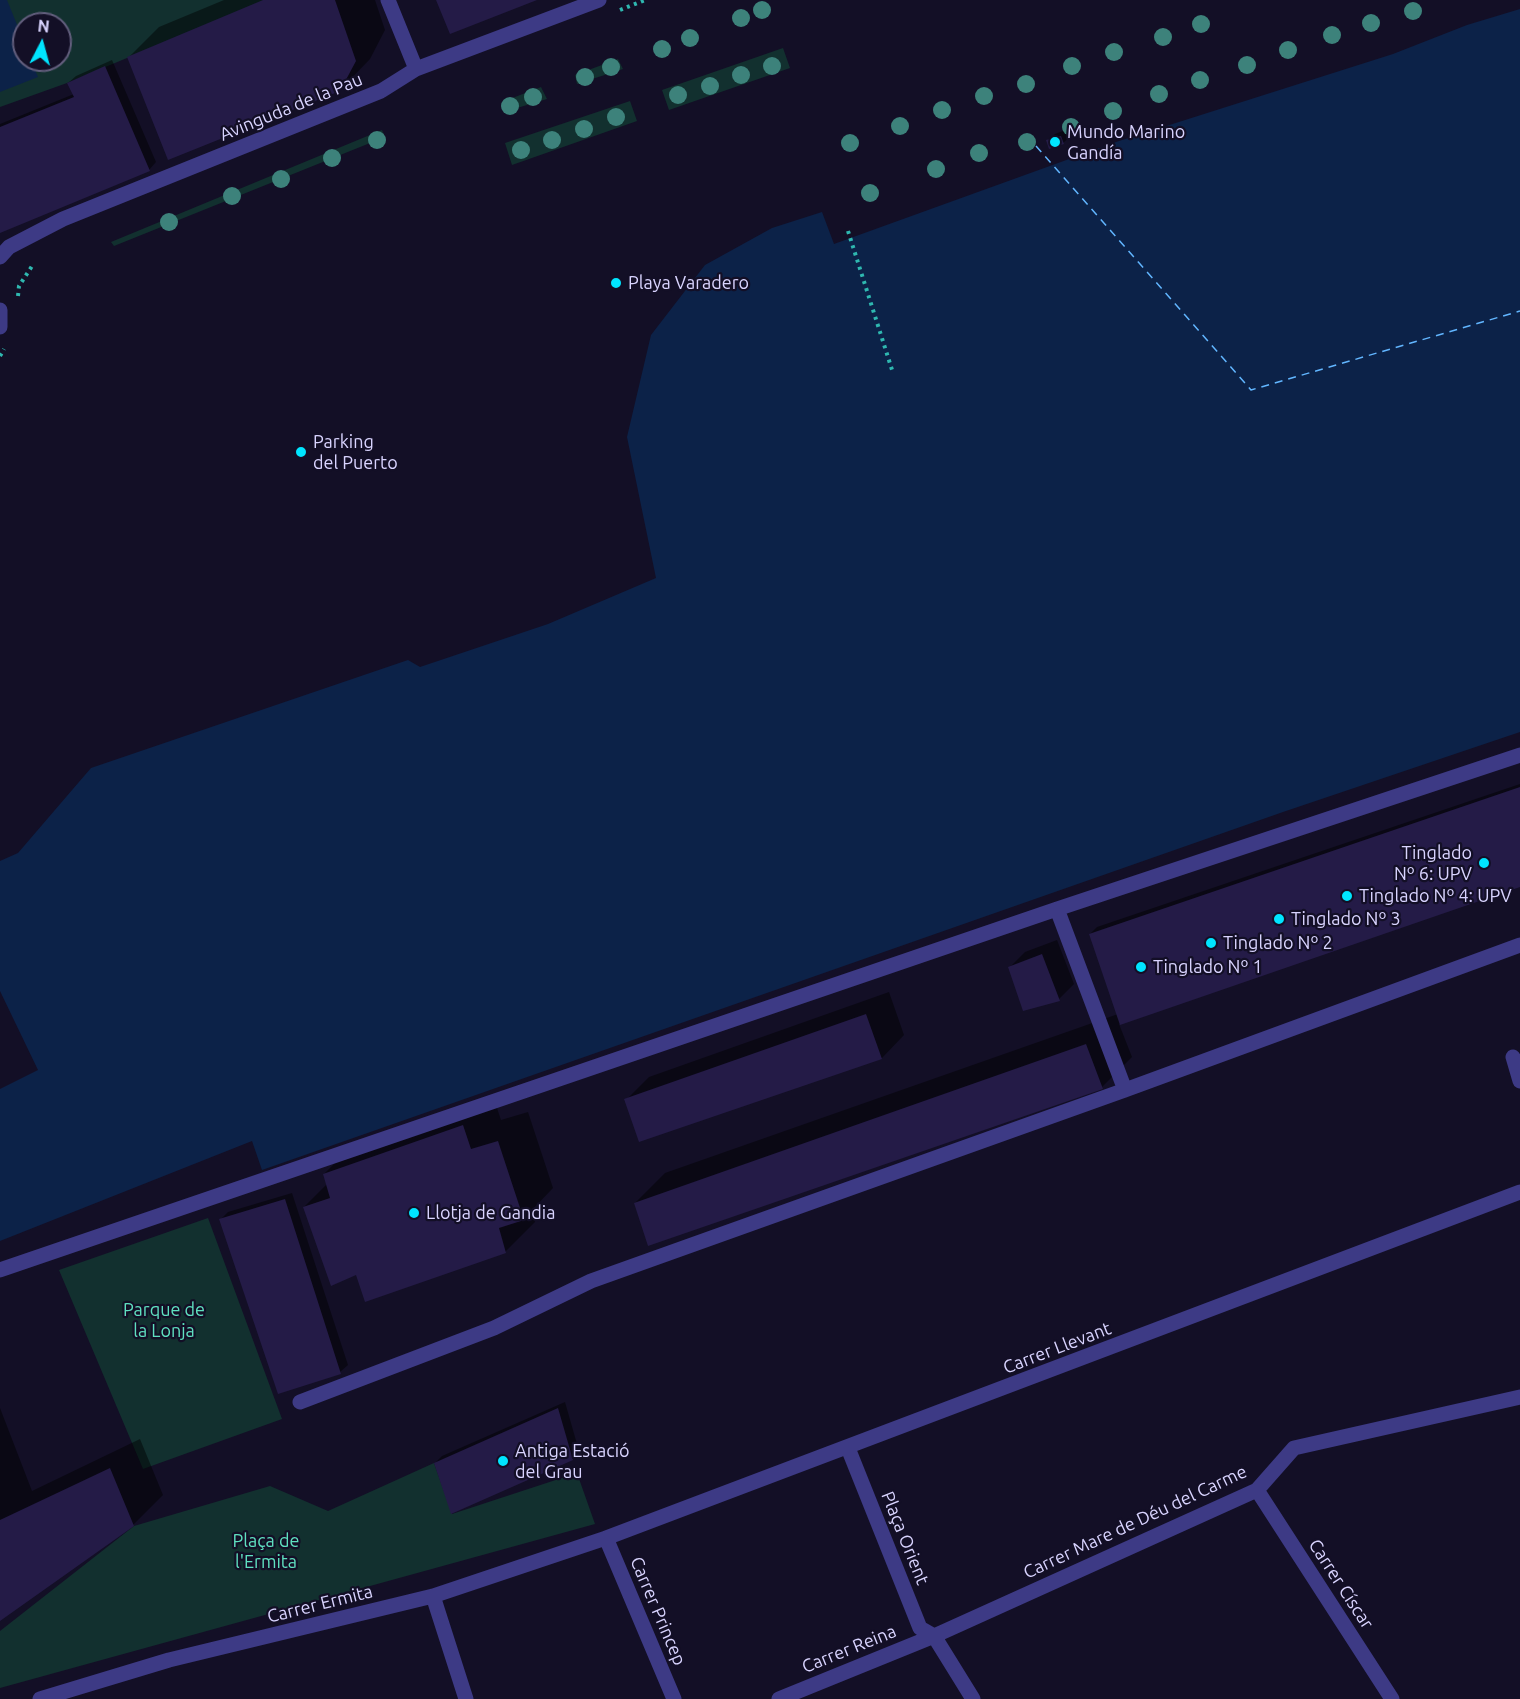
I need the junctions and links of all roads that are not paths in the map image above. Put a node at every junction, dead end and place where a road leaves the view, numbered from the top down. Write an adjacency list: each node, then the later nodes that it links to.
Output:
1 (388, 0): 3 (street)
2 (599, 0): 3 (street, Avinguda de la Pau)
3 (416, 69): 4 (street, Avinguda de la Pau)
4 (0, 257)
5 (0, 310): 6 (street)
6 (0, 327)
7 (1520, 755): 8 (street)
8 (1057, 909): 12 (street); 14 (street)
9 (1520, 945): 12 (street)
10 (1514, 1058): 11 (street)
11 (1520, 1080)
12 (1125, 1090): 16 (street)
13 (1520, 1192): 17 (street, Carrer Llevant)
14 (0, 1270)
15 (1520, 1397): 18 (street, Carrer Mare de Déu del Carme)
16 (300, 1402)
17 (848, 1448): 19 (street, Carrer Llevant); 21 (street, Plaça Orient)
18 (1257, 1490): 21 (street, Carrer Mare de Déu del Carme); 27 (street, Carrer Císcar)
19 (606, 1538): 20 (street, Carrer Ermita); 24 (street, Carrer Princep)
20 (433, 1596): 22 (street, Carrer Ermita); 23 (street)
21 (934, 1636): 25 (street, Carrer Reina); 26 (street, Plaça Orient)
22 (40, 1699)
23 (466, 1699)
24 (674, 1699)
25 (779, 1699)
26 (973, 1699)
27 (1392, 1699)

